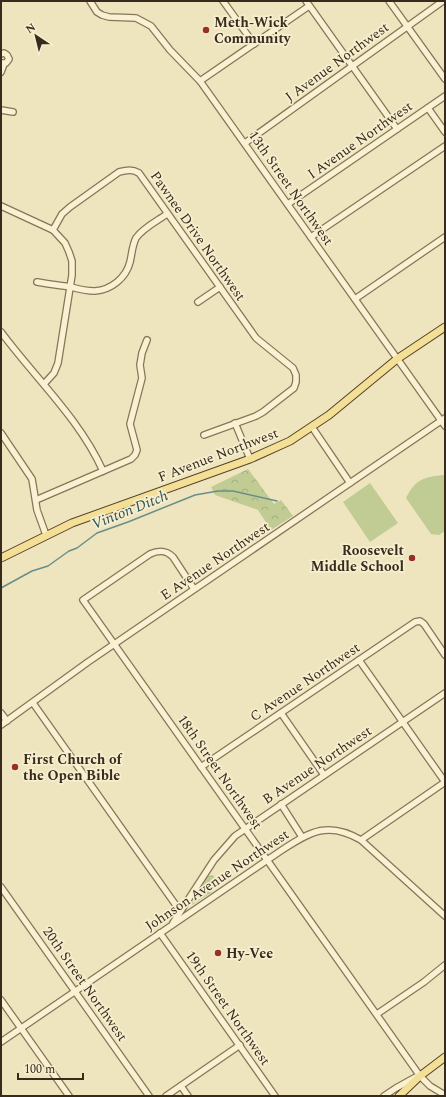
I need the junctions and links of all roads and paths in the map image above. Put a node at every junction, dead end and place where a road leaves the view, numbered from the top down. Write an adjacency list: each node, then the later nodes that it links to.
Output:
1 (90, 1): 13 (street, 13th Street Northwest)
2 (223, 1): 7 (street)
3 (389, 1): 6 (street)
4 (443, 1): 6 (street, J Avenue Northwest)
5 (308, 3): 7 (street); 10 (street)
6 (407, 26): 10 (street, J Avenue Northwest); 12 (street)
7 (254, 44): 13 (street)
8 (1, 54): 9 (street)
9 (3, 64): 11 (street)
10 (353, 66): 18 (street); 20 (street, J Avenue Northwest)
11 (1, 72)
12 (445, 79)
13 (200, 81): 20 (street, 13th Street Northwest)
14 (445, 96): 15 (street, I Avenue Northwest)
15 (428, 108): 18 (street, I Avenue Northwest); 19 (street)
16 (1, 110): 17 (street)
17 (13, 112)
18 (397, 129): 22 (street, I Avenue Northwest)
19 (445, 132)
20 (245, 143): 22 (street, 13th Street Northwest)
21 (445, 146): 26 (street)
22 (288, 204): 26 (street, 13th Street Northwest)
23 (1, 206): 25 (street)
24 (167, 214): 25 (street, Pawnee Drive Northwest); 29 (street); 30 (street, Pawnee Drive Northwest)
25 (53, 230): 29 (street)
26 (311, 237): 31 (street, 13th Street Northwest)
27 (445, 237): 31 (street)
28 (37, 282): 29 (street)
29 (71, 287): 37 (street)
30 (220, 287): 32 (street); 39 (street, Pawnee Drive Northwest)
31 (355, 299): 36 (street, 13th Street Northwest)
32 (198, 302)
33 (445, 327): 36 (main road, F Avenue Northwest)
34 (1, 332): 37 (street)
35 (147, 340): 45 (street)
36 (398, 359): 38 (street, 13th Street Northwest); 41 (main road, F Avenue Northwest)
37 (44, 384): 45 (street)
38 (443, 420): 40 (street, 13th Street Northwest); 46 (street, E Avenue Northwest)
39 (235, 423): 43 (street); 44 (street)
40 (445, 426)
41 (312, 427): 44 (main road, F Avenue Northwest); 46 (street)
42 (1, 434): 47 (street)
43 (204, 435)
44 (250, 459): 48 (main road, F Avenue Northwest)
45 (103, 471): 47 (street)
46 (350, 483): 50 (street, E Avenue Northwest)
47 (36, 500): 48 (street)
48 (46, 535): 49 (main road, F Avenue Northwest)
49 (1, 558)
50 (194, 590): 51 (street, E Avenue Northwest); 51 (street, 18th Street Northwest)
51 (114, 644): 55 (street, E Avenue Northwest); 61 (street, 18th Street Northwest)
52 (445, 654): 53 (street, C Avenue Northwest)
53 (358, 660): 57 (street, C Avenue Northwest); 59 (street)
54 (445, 693): 59 (street, B Avenue Northwest)
55 (33, 703): 58 (street, E Avenue Northwest); 70 (street)
56 (1, 713): 58 (street)
57 (281, 713): 61 (street, C Avenue Northwest); 62 (street)
58 (7, 721): 60 (street, E Avenue Northwest)
59 (402, 721): 62 (street, B Avenue Northwest); 63 (street)
60 (1, 725)
61 (201, 767): 65 (street, 18th Street Northwest)
62 (324, 775): 64 (street, B Avenue Northwest)
63 (445, 782): 67 (street)
64 (281, 804): 65 (street, B Avenue Northwest); 66 (street)
65 (245, 828): 68 (street, 18th Street Northwest); 70 (street, B Avenue Northwest)
66 (302, 837): 67 (street, Johnson Avenue Northwest); 68 (street, Johnson Avenue Northwest)
67 (361, 840): 71 (street, Johnson Avenue Northwest)
68 (267, 860): 72 (street, Johnson Avenue Northwest); 77 (street, 18th Street Northwest)
69 (1, 887): 75 (street, 20th Street Northwest)
70 (180, 911): 72 (street, B Avenue Northwest)
71 (445, 916)
72 (172, 925): 73 (street, Johnson Avenue Northwest)
73 (160, 933): 75 (street, Johnson Avenue Northwest); 80 (street, 19th Street Northwest)
74 (445, 965): 77 (street)
75 (75, 992): 78 (street, Johnson Avenue Northwest); 86 (street, 20th Street Northwest)
76 (1, 1000): 78 (street)
77 (377, 1014): 82 (street, 18th Street Northwest)
78 (21, 1028): 79 (street, Johnson Avenue Northwest); 85 (street)
79 (1, 1042)
80 (240, 1046): 83 (street); 89 (street, 19th Street Northwest)
81 (445, 1057): 82 (main road)
82 (420, 1076): 84 (street, 18th Street Northwest); 90 (street); 91 (main road)
83 (181, 1086): 87 (street); 88 (street)
84 (445, 1095)
85 (69, 1096)
86 (149, 1096)
87 (166, 1096)
88 (188, 1096)
89 (276, 1096)
90 (384, 1096)
91 (399, 1096)

